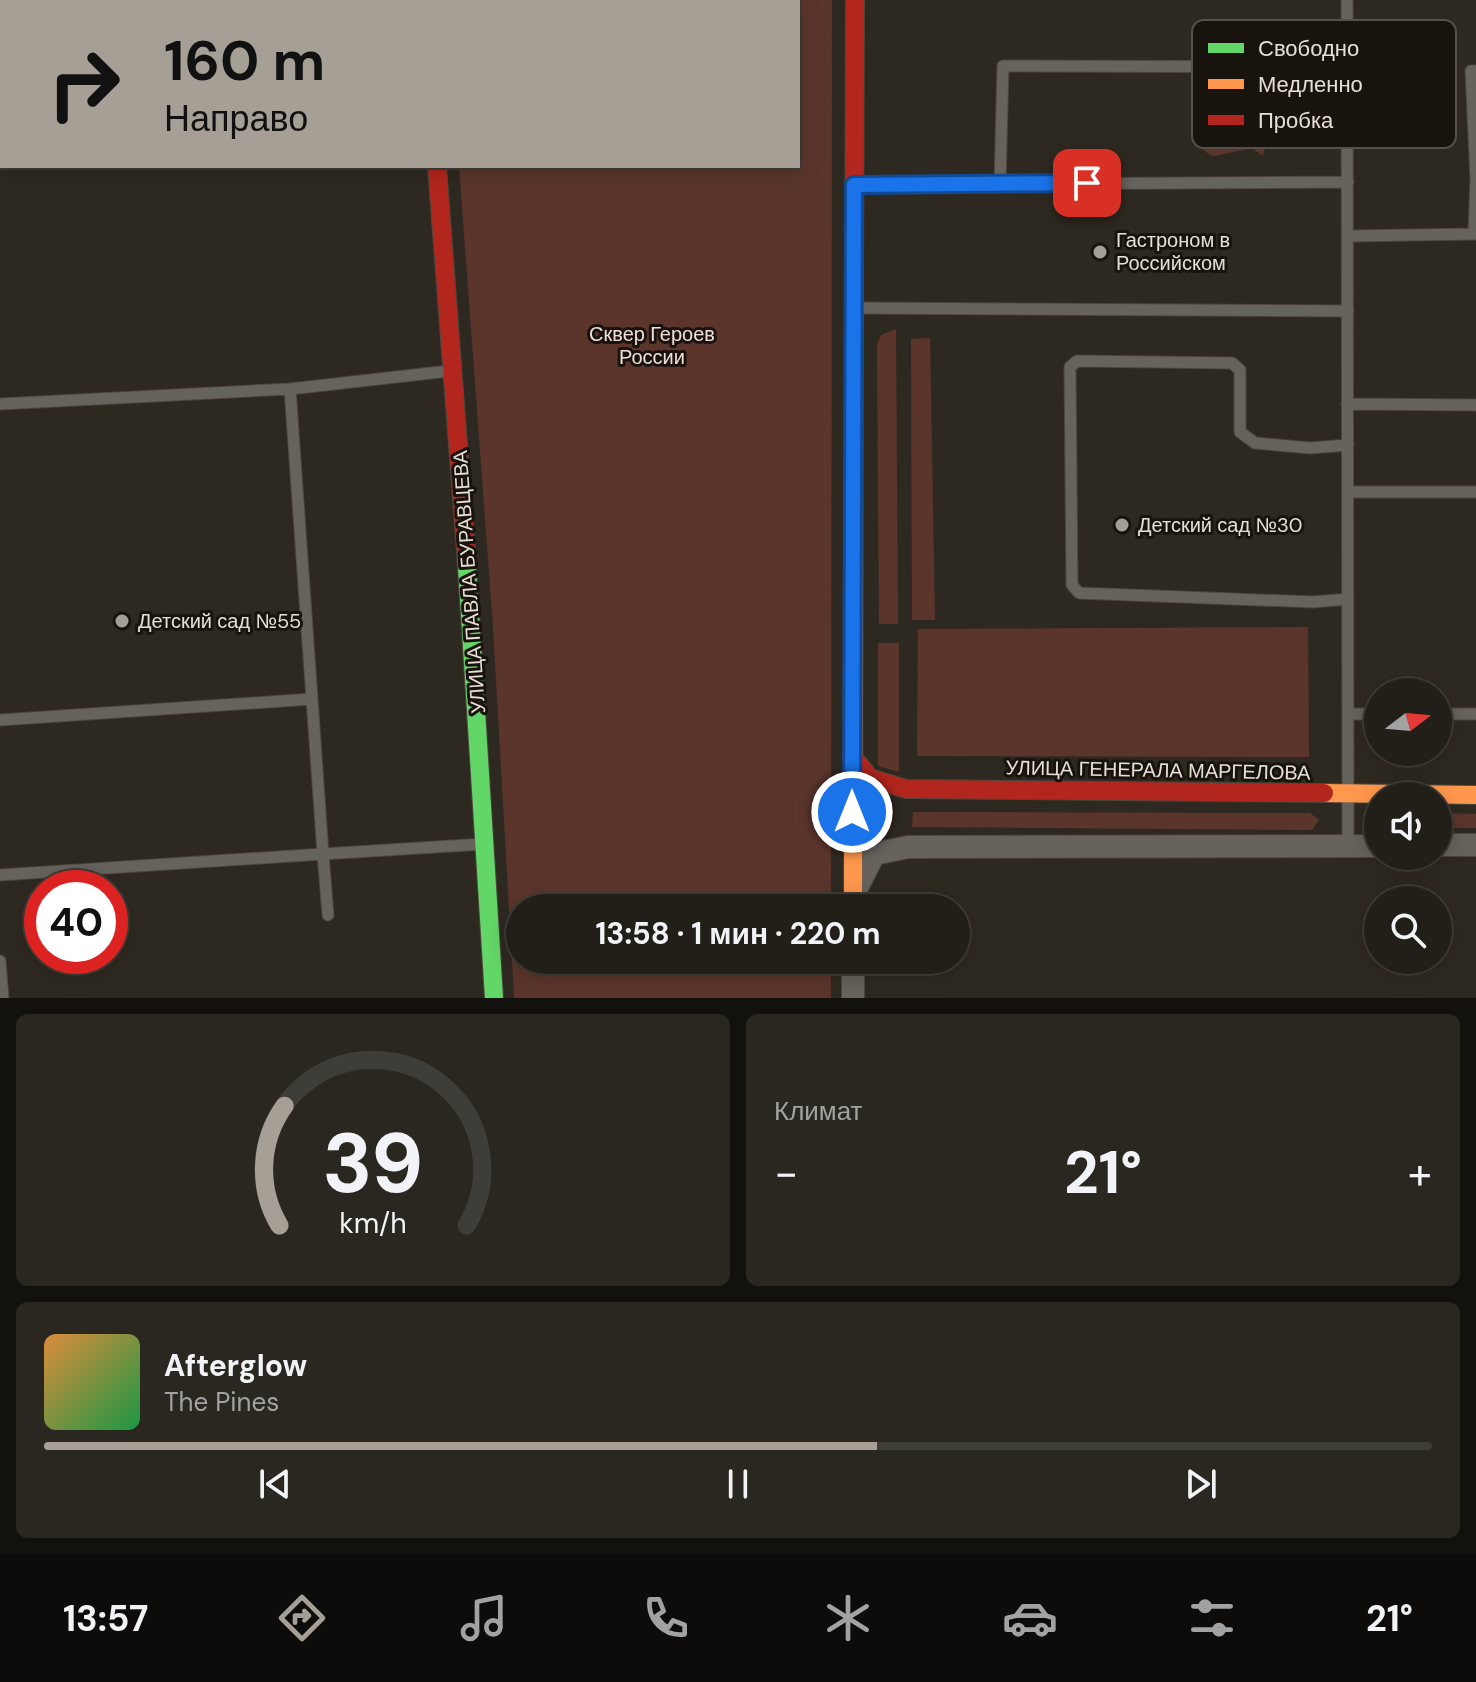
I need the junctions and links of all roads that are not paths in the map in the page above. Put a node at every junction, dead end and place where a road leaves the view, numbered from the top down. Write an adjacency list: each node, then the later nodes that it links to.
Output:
1 (855, 0): 10 (street)
2 (1347, 0): 3 (lane)
3 (1347, 20)
4 (1192, 67): 9 (lane)
5 (1476, 71): 11 (lane)
6 (1348, 148): 8 (lane)
7 (437, 168): 15 (street, УЛИЦА ПАВЛА БУРАВЦЕВА)
8 (1348, 182): 9 (lane); 12 (lane)
9 (1000, 184): 10 (lane)
10 (854, 185): 13 (street)
11 (1475, 234): 12 (lane)
12 (1348, 236): 14 (lane)
13 (852, 307): 14 (lane); 30 (street)
14 (1348, 311): 18 (lane)
15 (452, 371): 16 (lane); 33 (street, УЛИЦА ПАВЛА БУРАВЦЕВА)
16 (290, 389): 17 (lane); 24 (lane)
17 (0, 404)
18 (1347, 404): 19 (lane); 20 (lane)
19 (1476, 405)
20 (1348, 445): 21 (lane); 23 (lane)
21 (1348, 492): 22 (lane); 23 (lane)
22 (1476, 492)
23 (1348, 599): 25 (lane)
24 (312, 699): 29 (lane); 38 (lane)
25 (1348, 714): 26 (lane); 31 (lane)
26 (1364, 714)
27 (1452, 714): 28 (lane)
28 (1476, 714)
29 (0, 720)
30 (852, 756): 31 (street, УЛИЦА ГЕНЕРАЛА МАРГЕЛОВА); 40 (street)
31 (1349, 794): 32 (street, УЛИЦА ГЕНЕРАЛА МАРГЕЛОВА); 36 (lane)
32 (1476, 795)
33 (484, 844): 38 (lane); 46 (street, УЛИЦА ПАВЛА БУРАВЦЕВА)
34 (1452, 845): 35 (street)
35 (1476, 845)
36 (1348, 846): 37 (street); 41 (street)
37 (1364, 846)
38 (323, 854): 39 (lane); 42 (lane)
39 (0, 875)
40 (853, 894)
41 (856, 894)
42 (328, 915)
43 (0, 961): 45 (lane)
44 (853, 974): 47 (street)
45 (3, 998)
46 (494, 998)
47 (853, 998)

